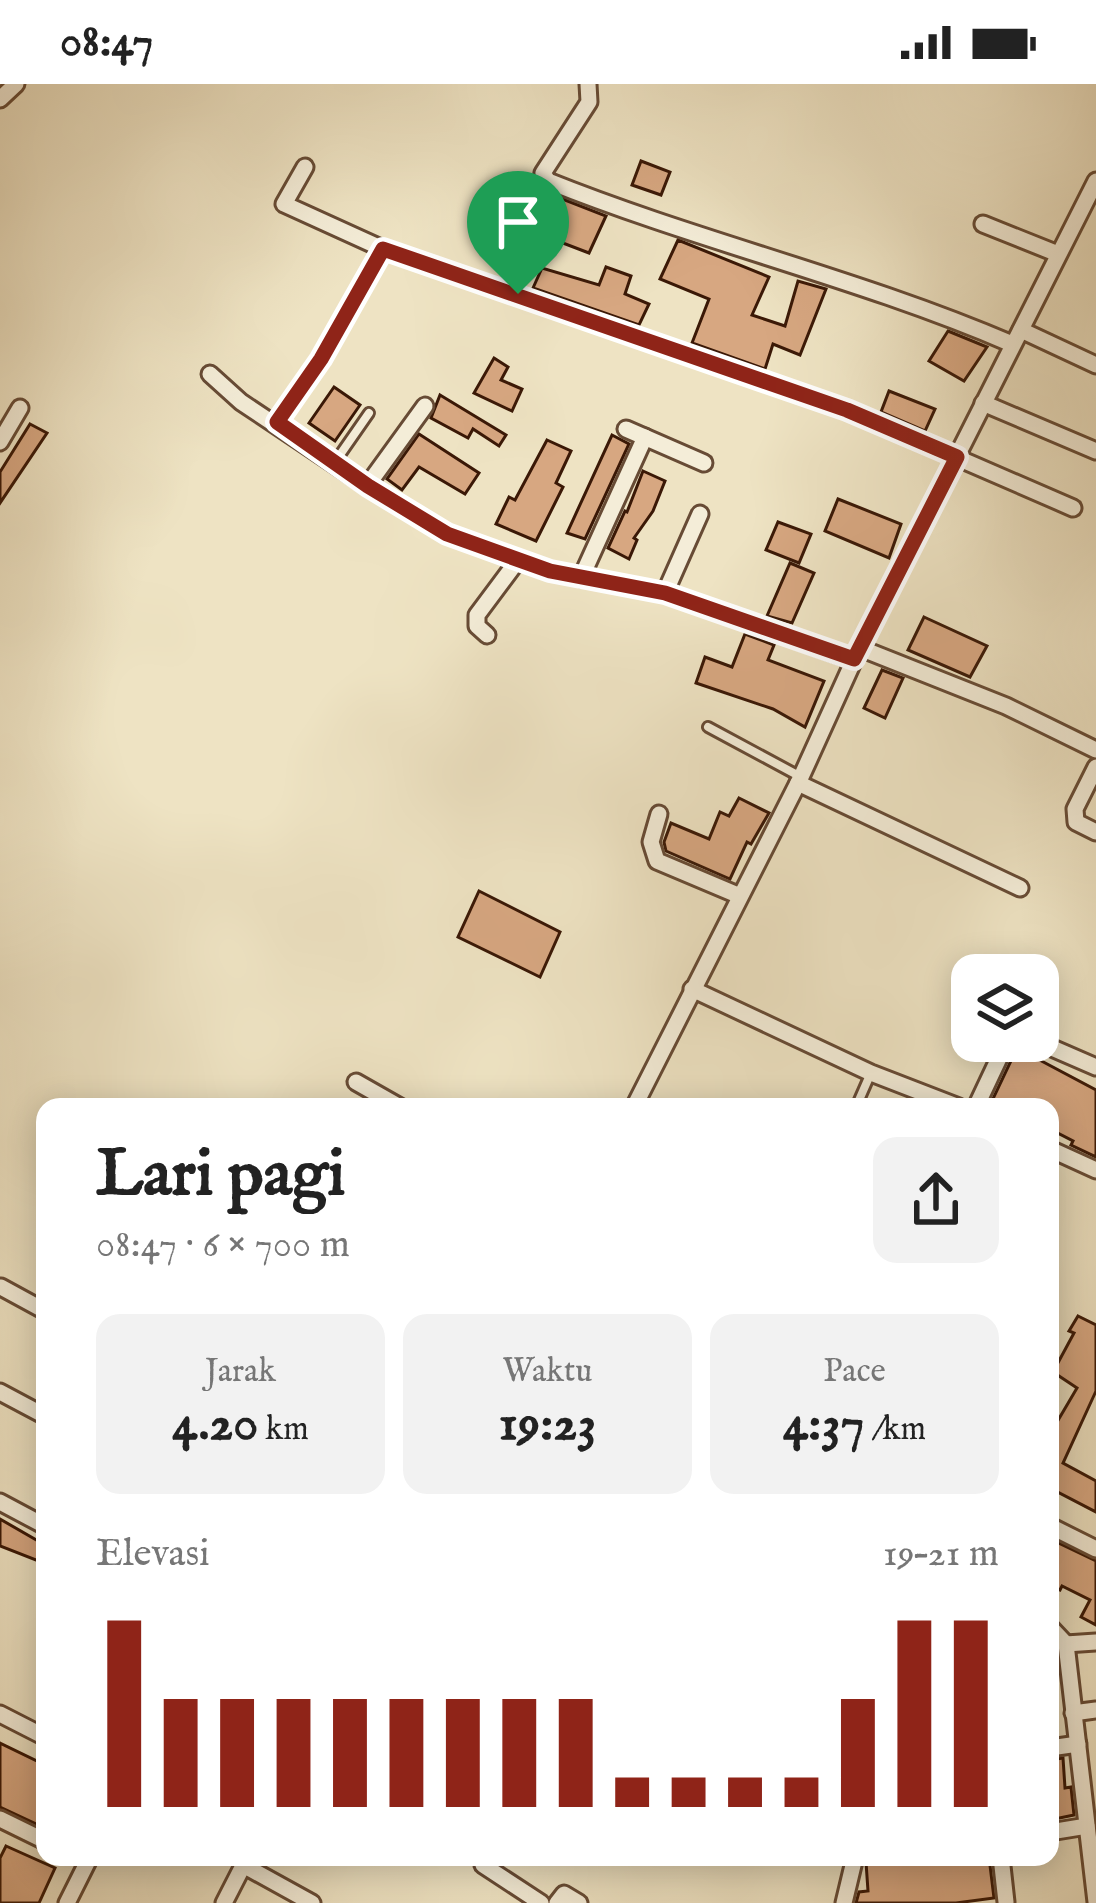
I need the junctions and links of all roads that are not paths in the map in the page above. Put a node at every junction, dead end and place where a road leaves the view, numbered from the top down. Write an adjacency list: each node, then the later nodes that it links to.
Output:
1 (588, 84): 9 (street)
2 (18, 89): 3 (street)
3 (0, 99)
4 (305, 166): 7 (street)
5 (1094, 188): 8 (street)
6 (983, 224): 8 (street)
7 (383, 249): 16 (street); 21 (street)
8 (1058, 254): 9 (street)
9 (1017, 337): 10 (street); 12 (street)
10 (1096, 365)
11 (210, 374): 16 (street)
12 (983, 404): 20 (street); 21 (street)
13 (425, 406): 24 (street)
14 (20, 408): 19 (street)
15 (369, 413): 22 (lane)
16 (277, 422): 22 (street)
17 (626, 428): 18 (street)
18 (645, 437): 23 (street); 28 (street)
19 (0, 442)
20 (1096, 451)
21 (957, 457): 25 (street); 31 (street)
22 (335, 462): 24 (street)
23 (704, 463)
24 (368, 486): 27 (street)
25 (1073, 508)
26 (700, 514): 29 (street)
27 (518, 560): 28 (street); 30 (street)
28 (581, 578): 29 (street)
29 (665, 593): 31 (street)
30 (487, 635)
31 (857, 654): 33 (street); 35 (street)
32 (708, 727): 35 (lane)
33 (1096, 750)
34 (1096, 766): 37 (street)
35 (800, 780): 38 (street); 39 (street)
36 (659, 814): 39 (street)
37 (1096, 832)
38 (1020, 888)
39 (740, 896): 40 (street)
40 (692, 989): 44 (street); 47 (street)
41 (1059, 1051): 43 (street)
42 (997, 1062): 50 (street)
43 (1096, 1067)
44 (871, 1072): 48 (lane); 49 (street)
45 (356, 1082): 46 (street)
46 (384, 1098)
47 (638, 1098)
48 (860, 1098)
49 (936, 1098)
50 (980, 1098)
51 (1059, 1153): 52 (street)
52 (1096, 1170)
53 (1, 1287): 54 (street)
54 (36, 1306)
55 (0, 1392): 56 (street)
56 (36, 1411)
57 (0, 1502): 58 (street)
58 (36, 1521)
59 (1059, 1530): 60 (street)
60 (1096, 1549)
61 (1059, 1637): 63 (street)
62 (1096, 1642): 63 (street)
63 (1066, 1644): 64 (street)
64 (1059, 1677): 66 (street)
65 (1096, 1710): 66 (street)
66 (1073, 1713): 69 (street)
67 (0, 1714): 68 (street)
68 (36, 1732)
69 (1078, 1744): 70 (street); 71 (street)
70 (1059, 1747)
71 (1089, 1776): 73 (street)
72 (0, 1819): 75 (street)
73 (1087, 1826): 74 (street); 76 (street)
74 (1059, 1831)
75 (36, 1837)
76 (1092, 1850): 83 (street)
77 (82, 1866): 84 (street)
78 (242, 1866): 85 (street)
79 (253, 1866): 86 (street)
80 (485, 1866): 87 (street)
81 (853, 1866): 90 (street)
82 (1002, 1866): 91 (street)
83 (1096, 1902)
84 (67, 1903)
85 (224, 1903)
86 (312, 1903)
87 (541, 1903)
88 (556, 1903): 89 (street)
89 (579, 1903)
90 (844, 1903)
91 (1005, 1903)

